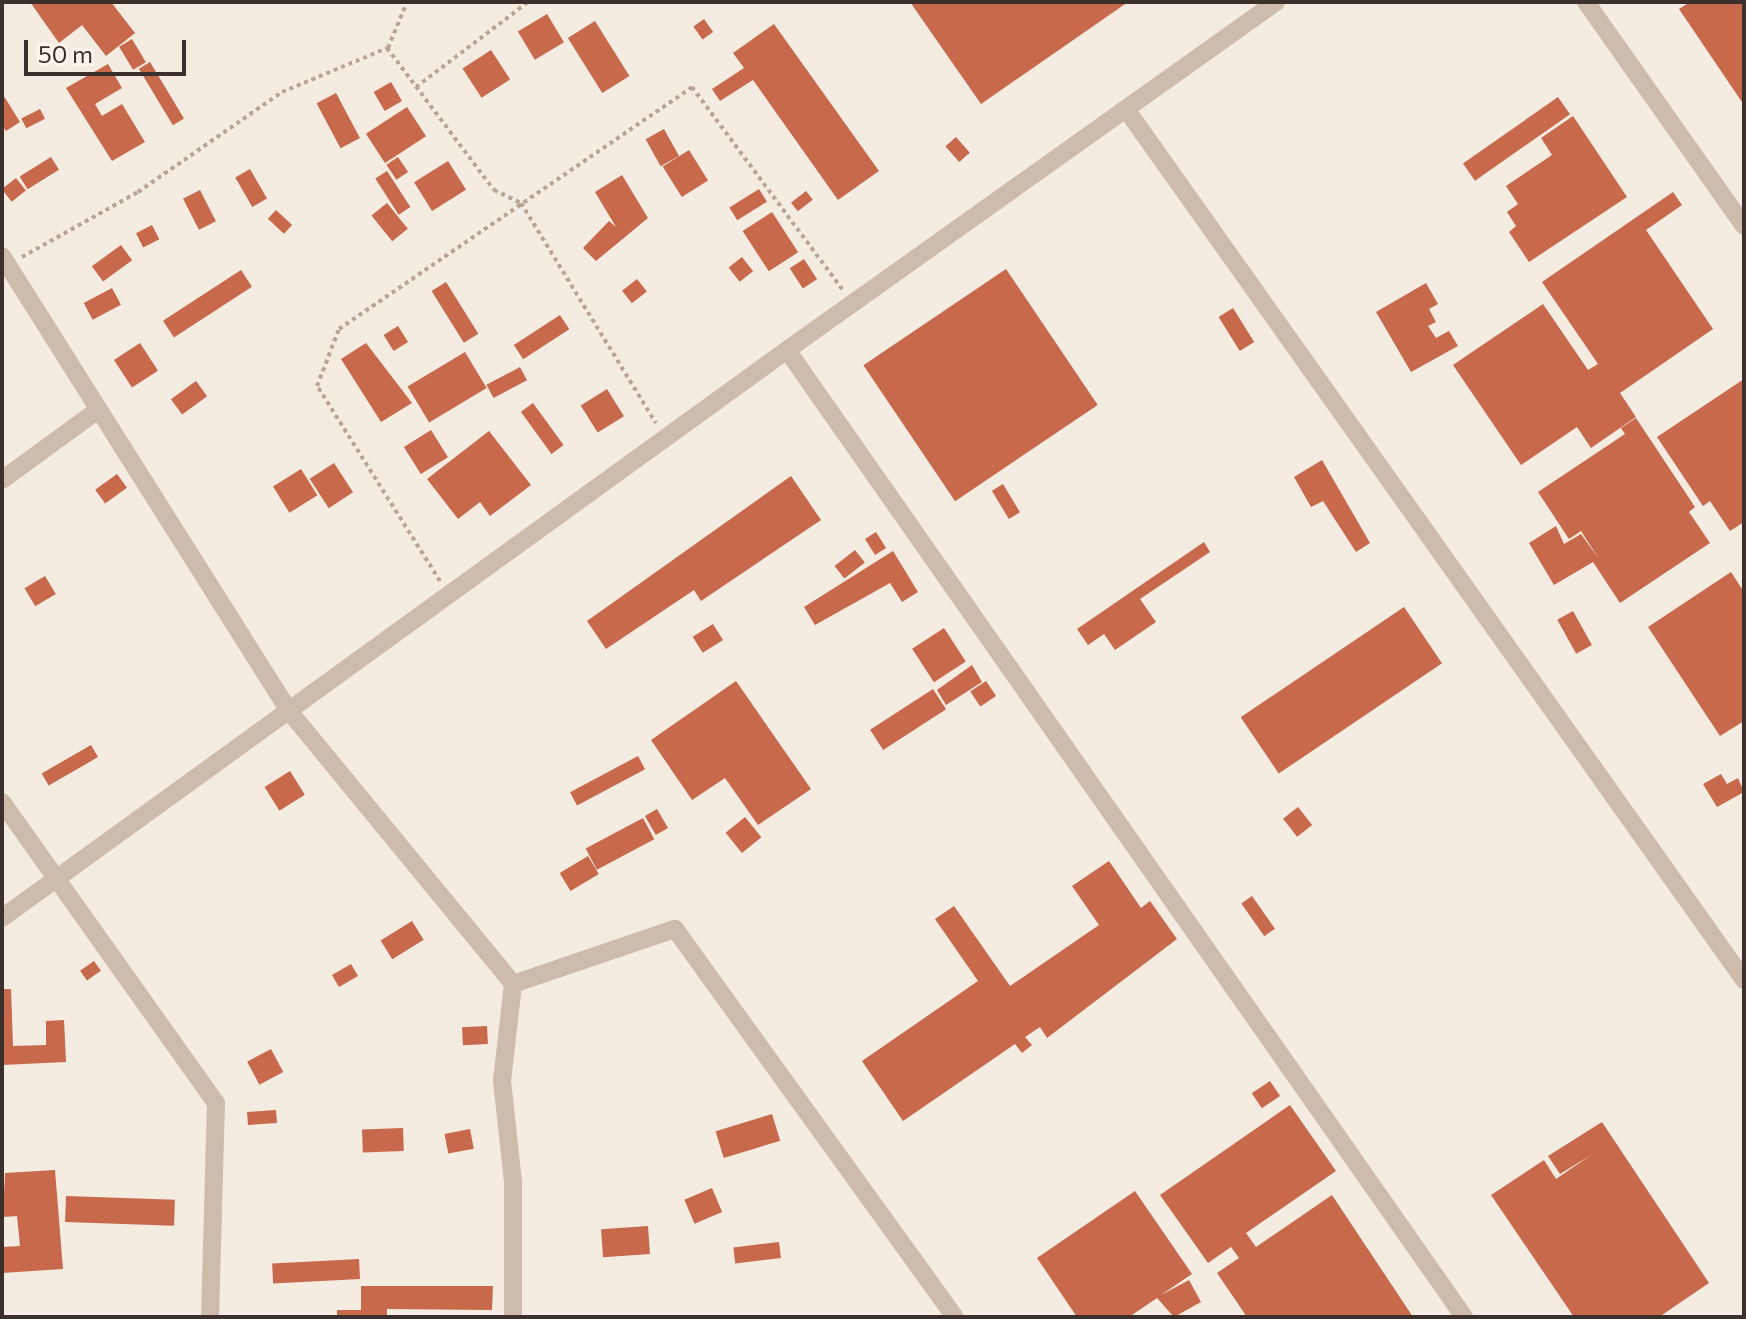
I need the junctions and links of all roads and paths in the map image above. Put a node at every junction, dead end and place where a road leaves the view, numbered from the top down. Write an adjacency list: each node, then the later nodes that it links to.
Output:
1 (407, 2): 5 (path)
2 (528, 2): 6 (path)
3 (1276, 2): 7 (street)
4 (1586, 2): 9 (street)
5 (387, 48): 6 (path); 10 (path)
6 (416, 87): 8 (path)
7 (1126, 109): 11 (street); 21 (street)
8 (521, 203): 11 (path); 14 (path); 16 (path)
9 (1744, 226)
10 (5, 260): 13 (street)
11 (855, 302): 12 (street)
12 (787, 350): 14 (street); 26 (street)
13 (94, 413): 15 (street); 17 (street)
14 (665, 438): 16 (street)
15 (2, 480)
16 (449, 595): 17 (street)
17 (289, 711): 19 (street); 22 (street)
18 (2, 802): 19 (street)
19 (61, 878): 20 (street); 23 (street)
20 (2, 918)
21 (1744, 980)
22 (513, 984): 24 (street); 25 (street)
23 (210, 1317)
24 (513, 1317)
25 (955, 1317)
26 (1464, 1317)

